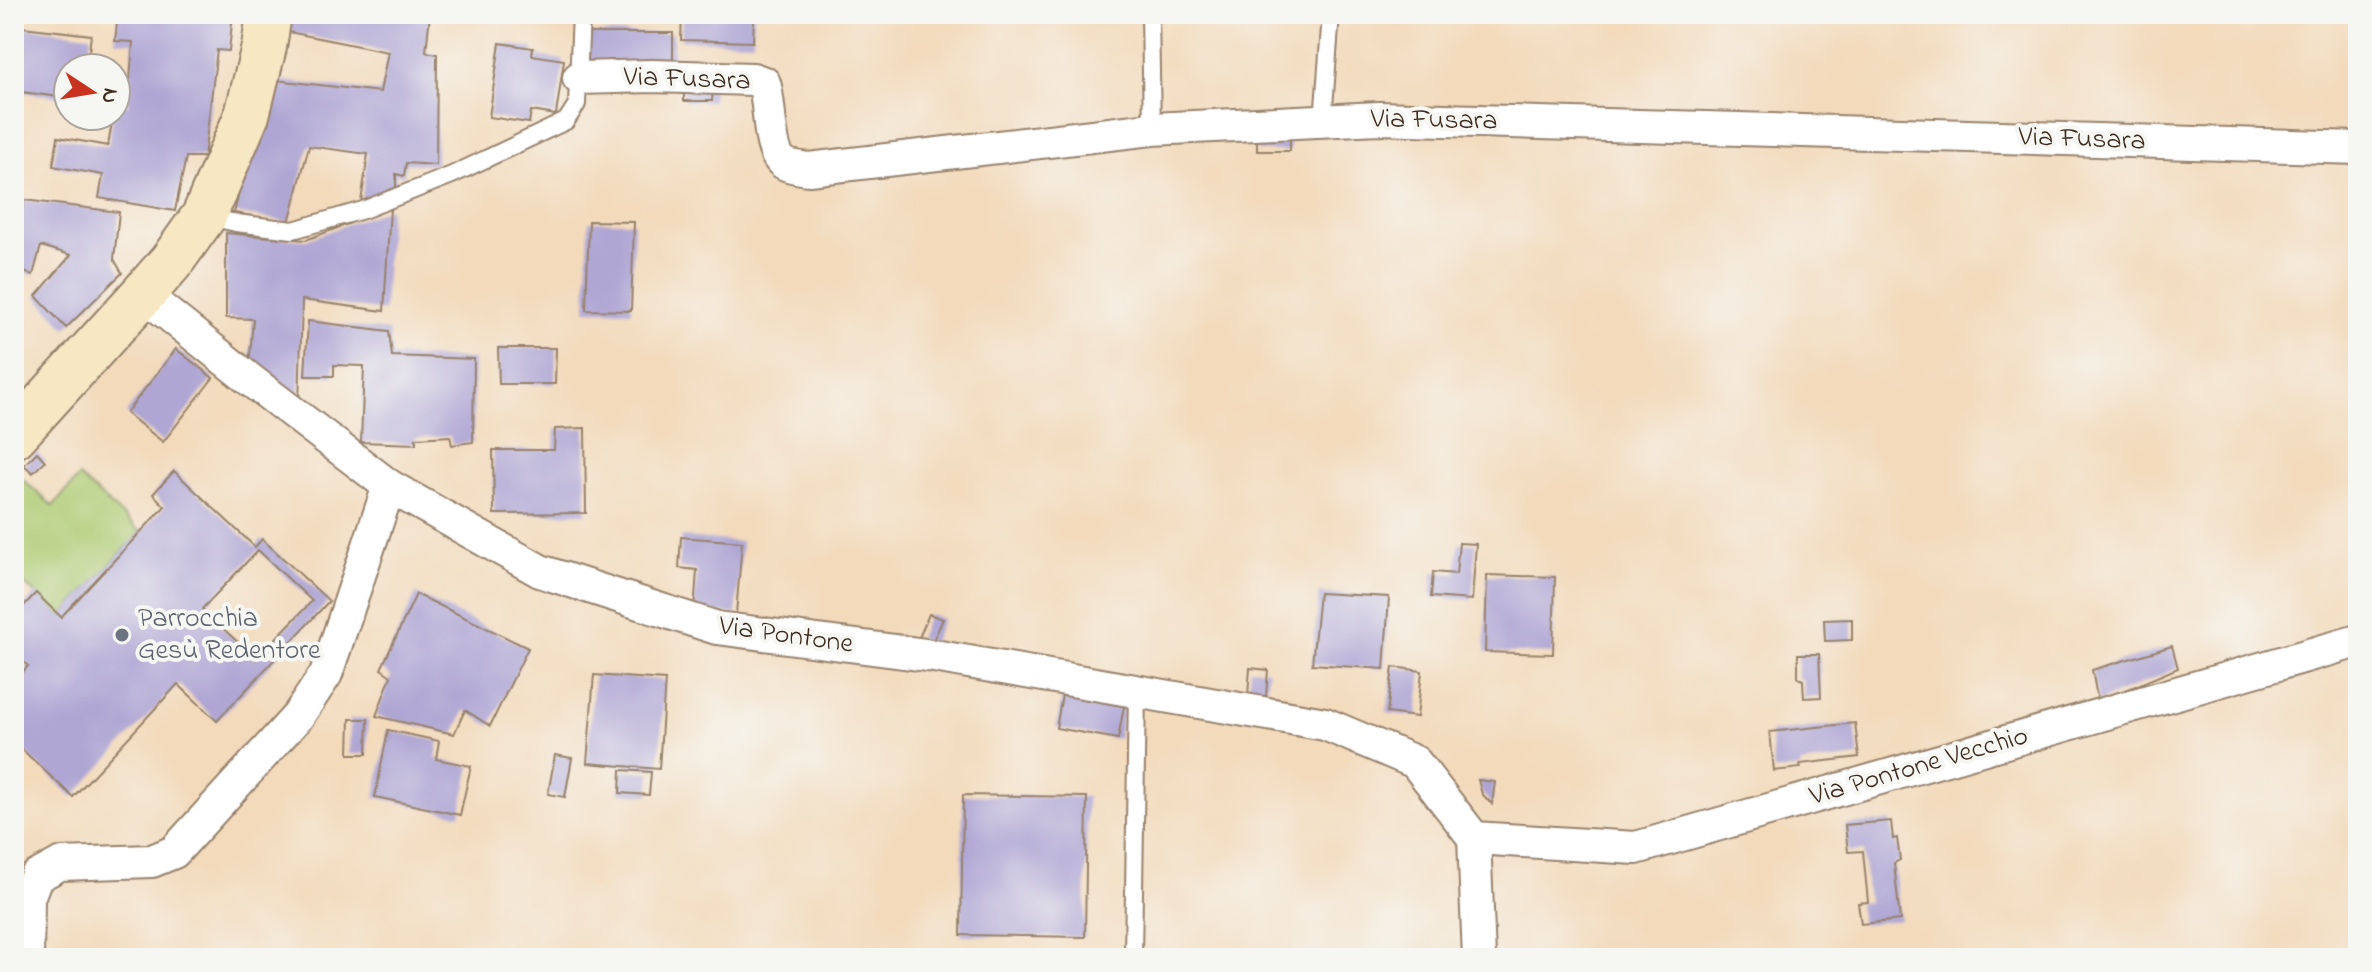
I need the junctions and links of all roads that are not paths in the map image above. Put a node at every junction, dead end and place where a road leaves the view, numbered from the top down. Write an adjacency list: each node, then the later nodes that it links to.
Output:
1 (269, 14): 9 (street)
2 (581, 14): 5 (lane)
3 (1150, 14): 7 (lane)
4 (1331, 14): 6 (lane)
5 (579, 78): 7 (street, Via Fusara); 9 (lane)
6 (1323, 121): 7 (street, Via Fusara); 8 (street, Via Fusara)
7 (1152, 129)
8 (2358, 148)
9 (204, 216): 10 (street)
10 (143, 294): 11 (street); 12 (street, Via Pontone)
11 (14, 436)
12 (389, 486): 14 (street, Via Pontone); 16 (street)
13 (2358, 641): 15 (street, Via Pontone Vecchio)
14 (1137, 690): 15 (street, Via Pontone); 17 (lane)
15 (1474, 838): 18 (street)
16 (27, 958)
17 (1133, 958)
18 (1479, 958)

